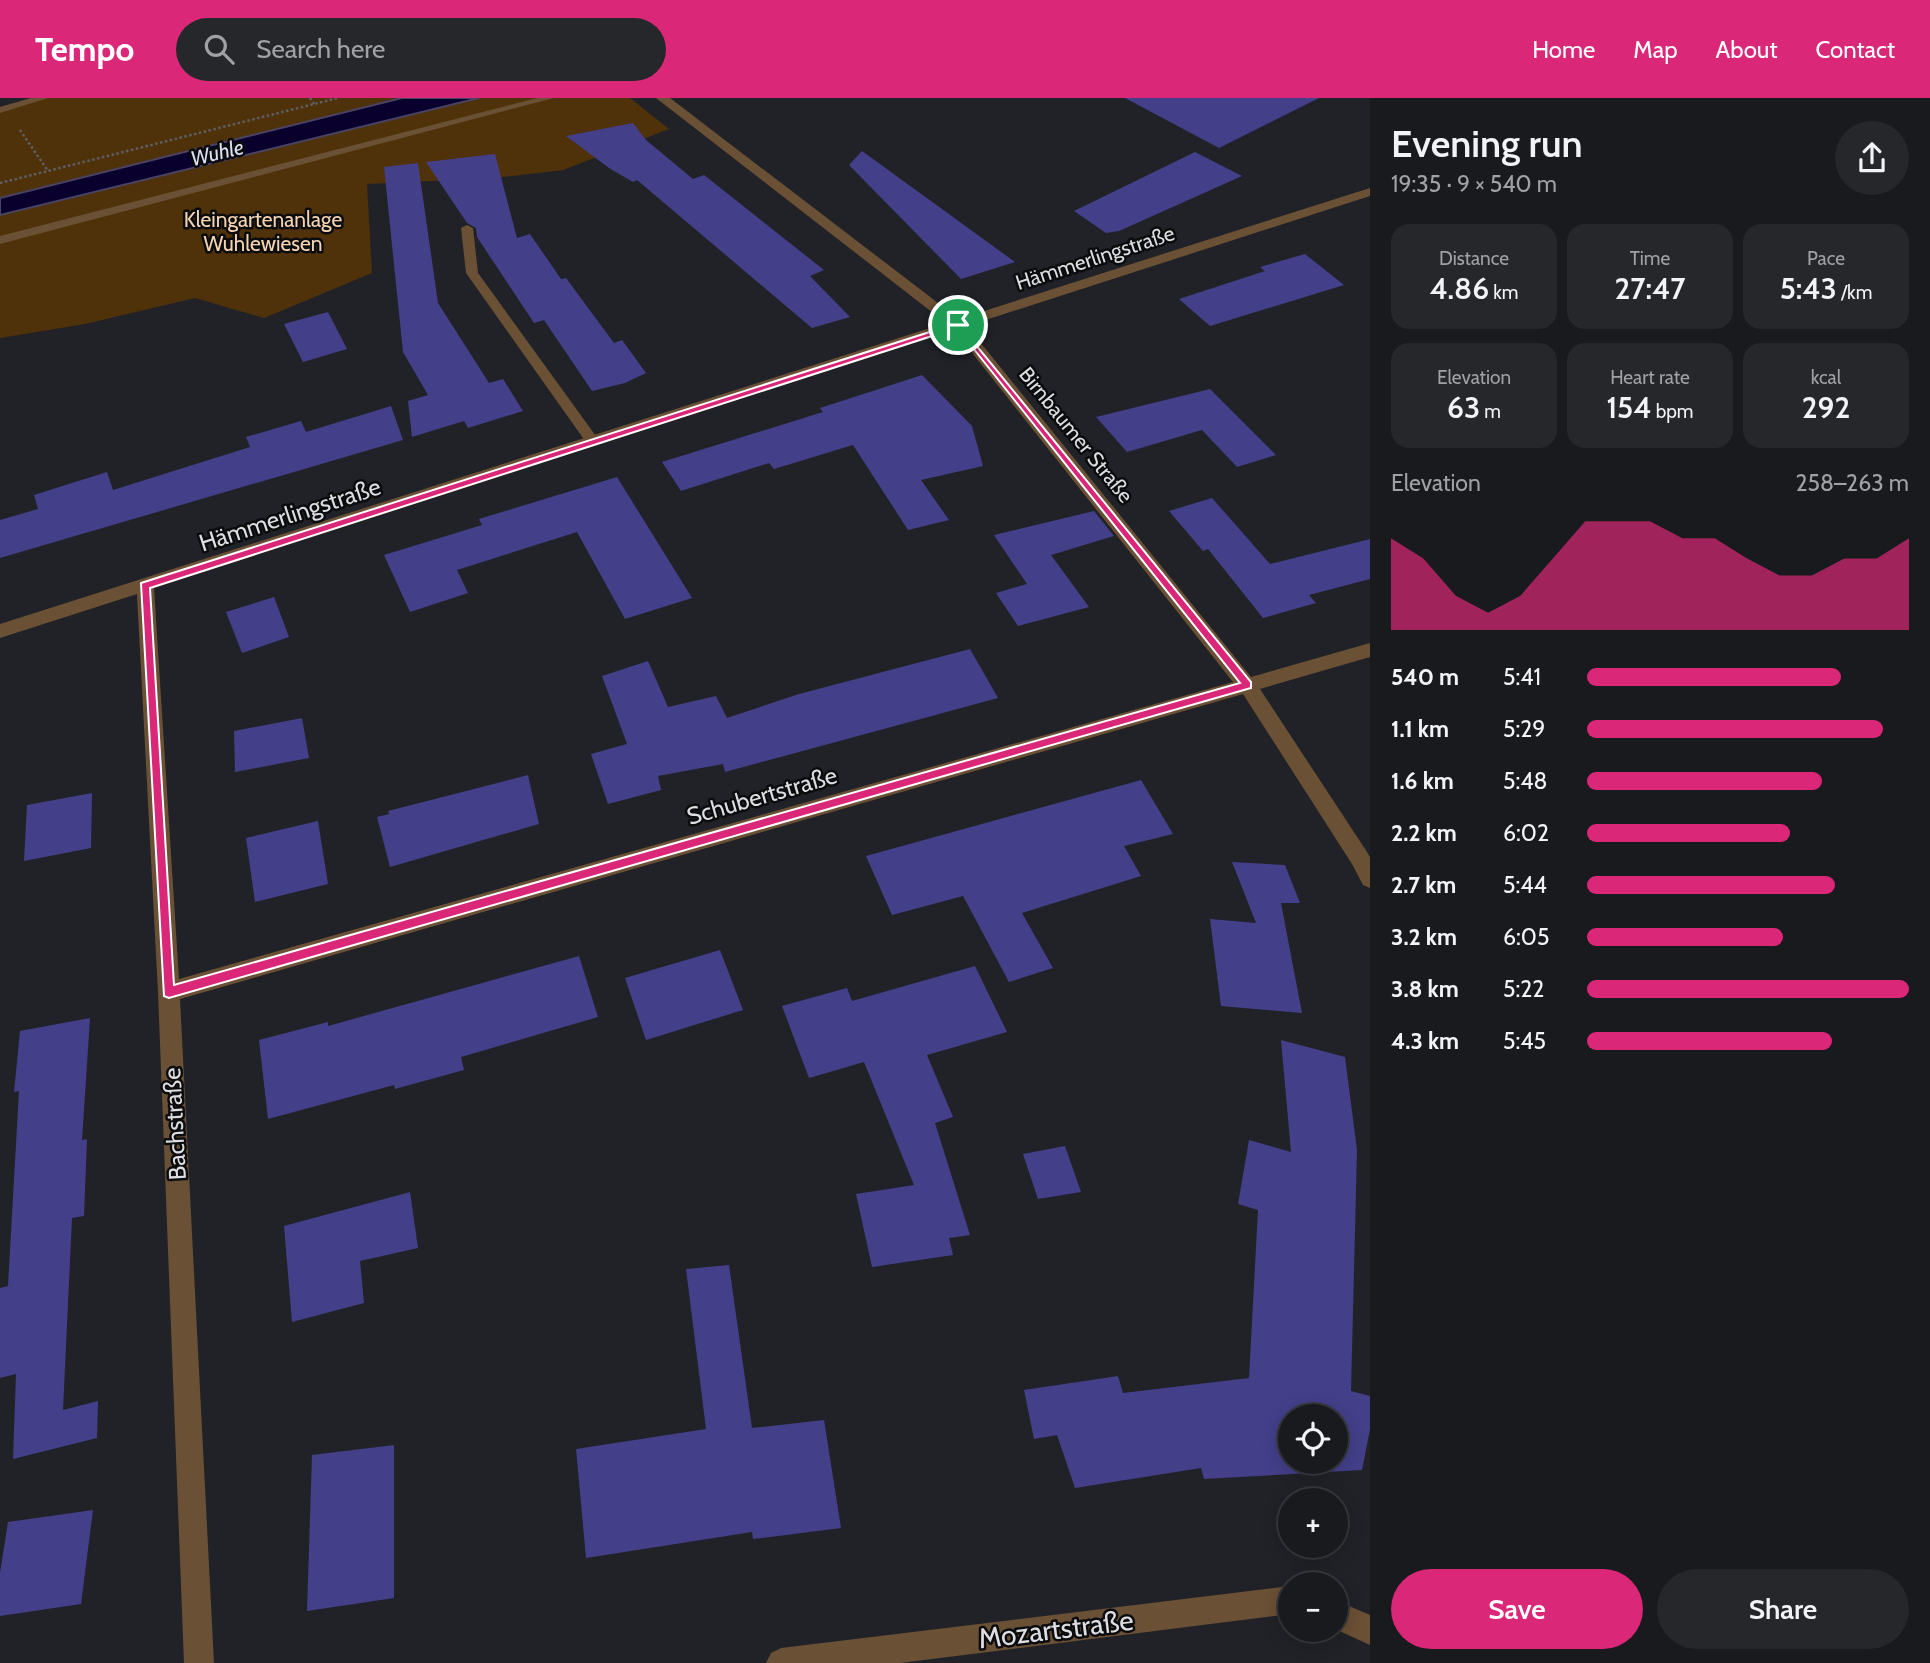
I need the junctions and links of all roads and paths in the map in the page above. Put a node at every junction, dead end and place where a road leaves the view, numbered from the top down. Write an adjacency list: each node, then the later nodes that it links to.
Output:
1 (43, 98): 7 (lane)
2 (310, 98): 6 (path)
3 (338, 98): 6 (path)
4 (549, 98): 12 (lane)
5 (662, 98): 13 (street, Birnbaumer Straße)
6 (314, 104): 8 (path)
7 (2, 107): 8 (path)
8 (48, 171): 9 (path)
9 (0, 183)
10 (1370, 192): 13 (street, Hämmerlingstraße)
11 (467, 228): 14 (lane)
12 (0, 240)
13 (958, 325): 14 (street, Hämmerlingstraße); 18 (street, Birnbaumer Straße)
14 (593, 442): 15 (street, Hämmerlingstraße)
15 (145, 586): 16 (street, Hämmerlingstraße); 20 (street, Bachstraße)
16 (0, 631)
17 (1370, 650): 18 (street, Schubertstraße)
18 (1247, 685): 19 (street, Birnbaumer Straße); 20 (street, Schubertstraße)
19 (1370, 879)
20 (169, 992): 24 (street, Bachstraße)
21 (1278, 1601): 25 (street, Mozartstraße)
22 (1348, 1620): 23 (street)
23 (1370, 1630)
24 (199, 1663)
25 (781, 1663)

